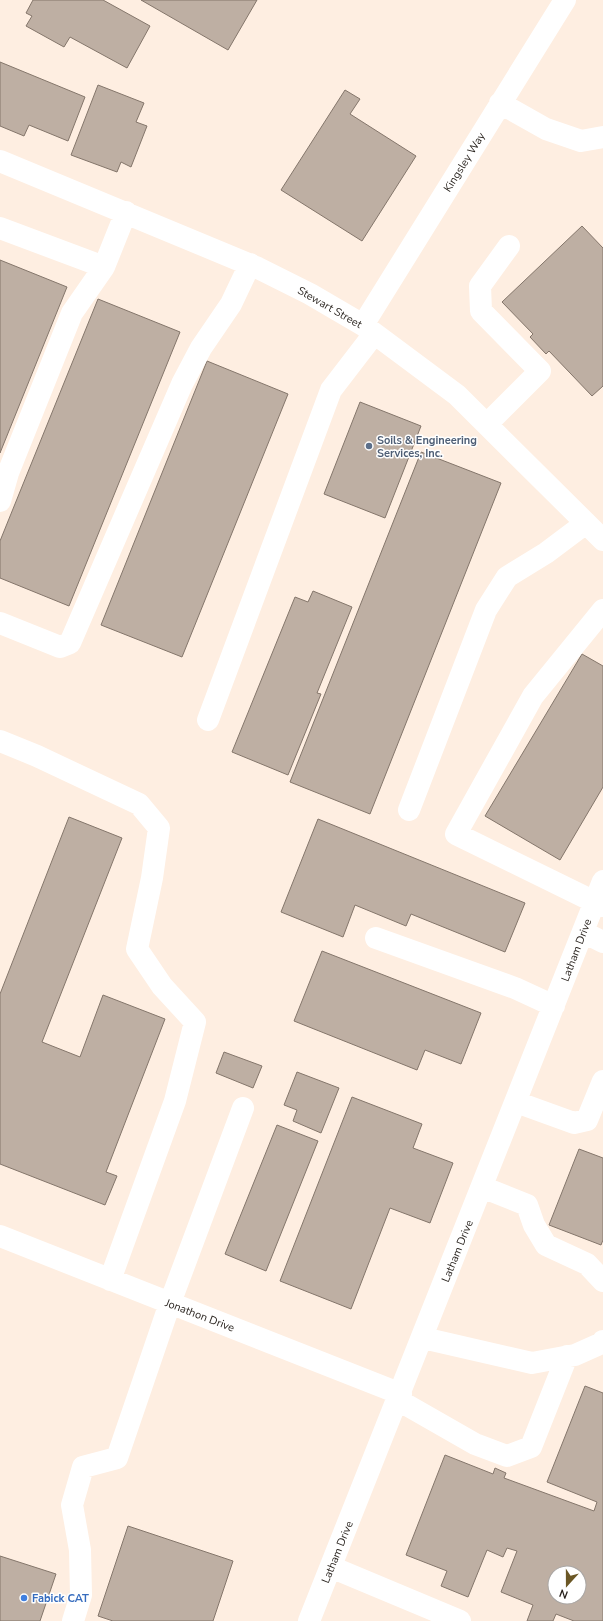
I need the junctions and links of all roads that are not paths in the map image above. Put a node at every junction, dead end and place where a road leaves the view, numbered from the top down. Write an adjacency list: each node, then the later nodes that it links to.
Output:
1 (565, 0): 2 (street, Kingsley Way)
2 (500, 103): 3 (street); 10 (street, Kingsley Way)
3 (603, 137)
4 (0, 160): 5 (street, Stewart Street)
5 (126, 212): 8 (street, Stewart Street); 9 (street)
6 (0, 228): 9 (street)
7 (509, 246): 11 (street)
8 (250, 264): 10 (street, Stewart Street); 16 (street)
9 (104, 267): 12 (street)
10 (369, 330): 11 (street, Stewart Street); 17 (street, Kingsley Way)
11 (487, 424): 13 (street, Stewart Street)
12 (0, 501)
13 (586, 523): 14 (street, Stewart Street); 19 (street)
14 (603, 540)
15 (603, 610): 21 (street)
16 (0, 624)
17 (208, 720)
18 (0, 741): 31 (street)
19 (409, 810)
20 (603, 881): 21 (street, Latham Drive)
21 (599, 904): 22 (street, Latham Drive)
22 (583, 932): 24 (street); 25 (street, Latham Drive)
23 (376, 938): 25 (street)
24 (603, 942)
25 (554, 1006): 27 (street, Latham Drive)
26 (603, 1080): 27 (street)
27 (516, 1102): 29 (street, Latham Drive)
28 (243, 1108): 33 (street)
29 (482, 1187): 32 (street); 34 (street, Latham Drive)
30 (0, 1236): 31 (street, Jonathon Drive)
31 (110, 1280): 33 (street, Jonathon Drive)
32 (603, 1281)
33 (170, 1303): 37 (street, Jonathon Drive); 39 (street)
34 (423, 1338): 36 (street); 37 (street, Latham Drive)
35 (603, 1341): 36 (street)
36 (567, 1356): 37 (street, Jonathon Drive)
37 (400, 1397): 38 (street, Latham Drive)
38 (331, 1567): 40 (street, Latham Drive); 41 (street)
39 (73, 1621)
40 (310, 1621)
41 (460, 1621)

